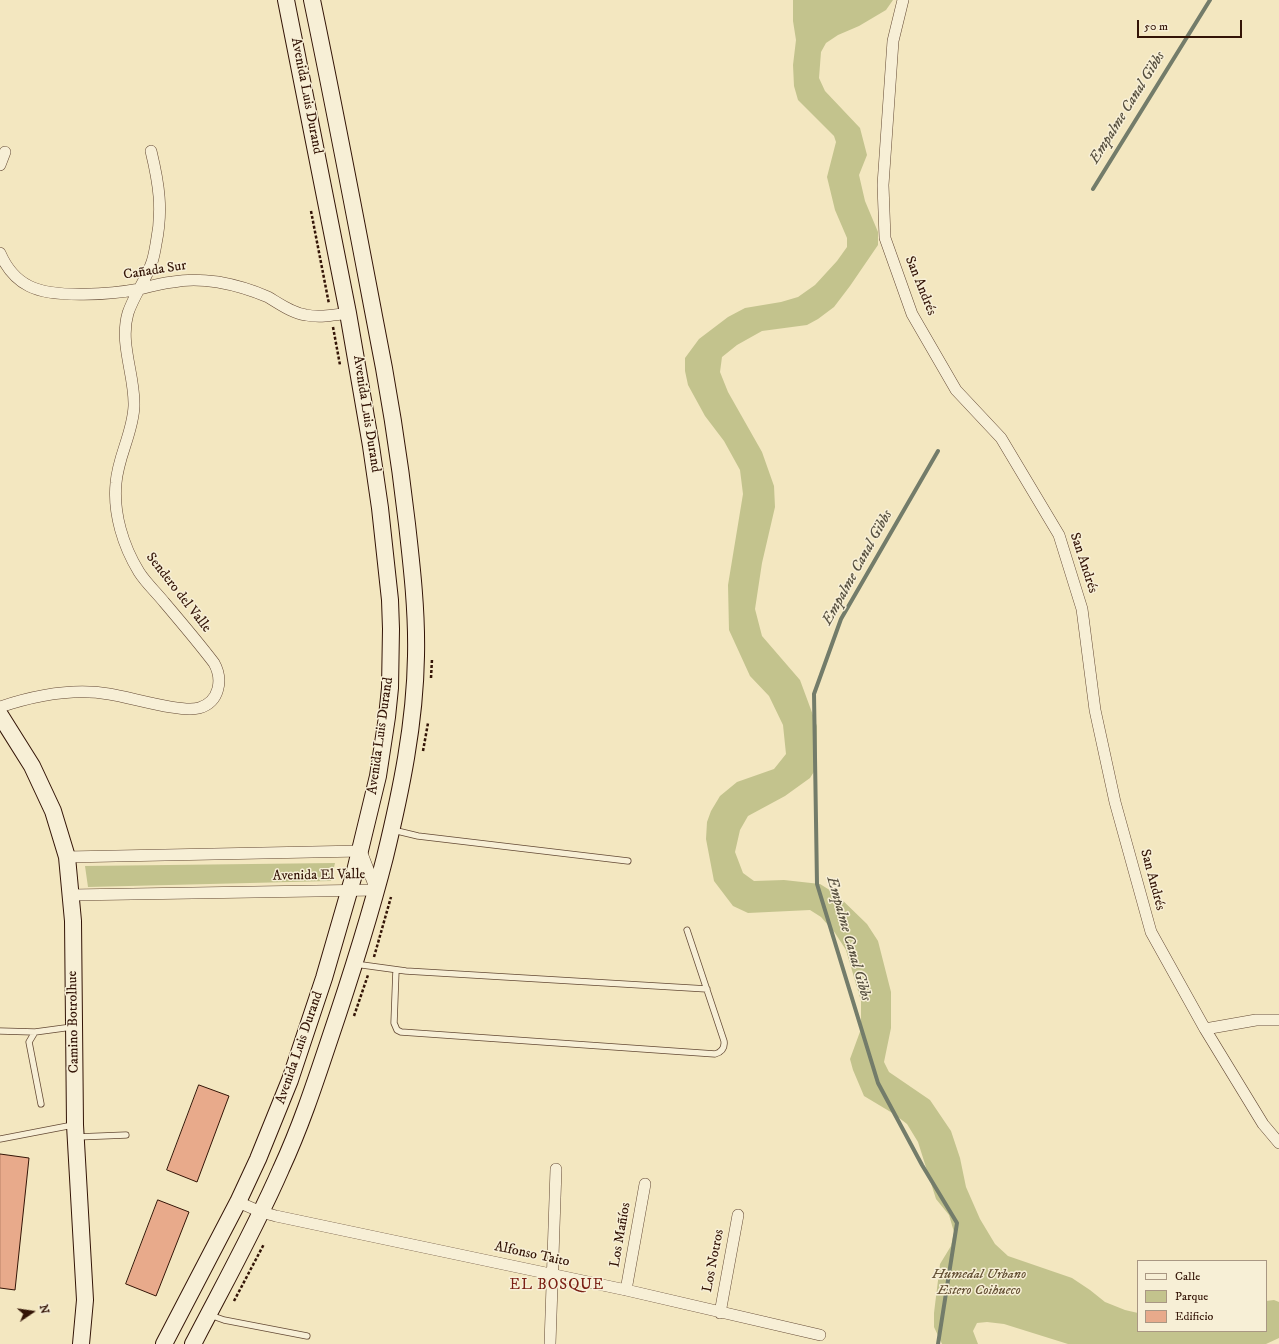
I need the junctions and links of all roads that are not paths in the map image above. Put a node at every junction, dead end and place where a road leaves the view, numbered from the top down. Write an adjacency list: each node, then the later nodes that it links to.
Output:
1 (286, 0): 9 (street, Avenida Luis Durand)
2 (312, 0): 12 (street, Avenida Luis Durand)
3 (903, 0): 25 (street, San Andrés)
4 (151, 151): 8 (street)
5 (5, 152): 6 (street)
6 (0, 165)
7 (0, 252): 8 (street, Cañada Sur)
8 (140, 289): 9 (street, Cañada Sur); 10 (street, Sendero del Valle)
9 (348, 313): 13 (street, Avenida Luis Durand)
10 (0, 707)
11 (0, 715): 14 (street, Camino Botrolhue)
12 (392, 829): 15 (lane); 17 (street, Avenida Luis Durand)
13 (360, 851): 14 (street, Avenida El Valle); 16 (street, Avenida Luis Durand); 17 (street, Avenida El Valle)
14 (67, 857): 18 (street, Camino Botrolhue)
15 (628, 861)
16 (350, 890): 17 (street, Avenida El Valle); 18 (street, Avenida El Valle); 35 (street, Avenida Luis Durand)
17 (376, 890): 20 (street, Avenida Luis Durand)
18 (71, 895): 24 (street, Camino Botrolhue)
19 (687, 930): 22 (lane)
20 (355, 964): 21 (lane); 36 (street, Avenida Luis Durand)
21 (396, 970): 22 (lane); 22 (lane)
22 (707, 989)
23 (1279, 1020): 25 (street)
24 (74, 1027): 27 (lane); 29 (street, Camino Botrolhue)
25 (1205, 1029): 32 (street, San Andrés)
26 (0, 1031): 27 (lane)
27 (35, 1032): 28 (lane)
28 (40, 1104)
29 (76, 1131): 30 (lane); 31 (lane); 44 (street, Camino Botrolhue)
30 (126, 1135)
31 (0, 1139)
32 (1279, 1143)
33 (556, 1169): 38 (street)
34 (645, 1184): 39 (street, Los Mañíos)
35 (238, 1202): 36 (street, Alfonso Taito); 45 (street, Avenida Luis Durand)
36 (261, 1212): 38 (street, Alfonso Taito); 41 (street, Avenida Luis Durand)
37 (738, 1215): 40 (street, Los Notros)
38 (552, 1274): 39 (street, Alfonso Taito); 47 (street)
39 (626, 1290): 40 (street, Alfonso Taito)
40 (720, 1312): 42 (street, Alfonso Taito)
41 (208, 1315): 43 (lane); 46 (street, Avenida Luis Durand)
42 (820, 1335)
43 (307, 1336)
44 (82, 1344)
45 (164, 1344)
46 (193, 1344)
47 (550, 1344)

